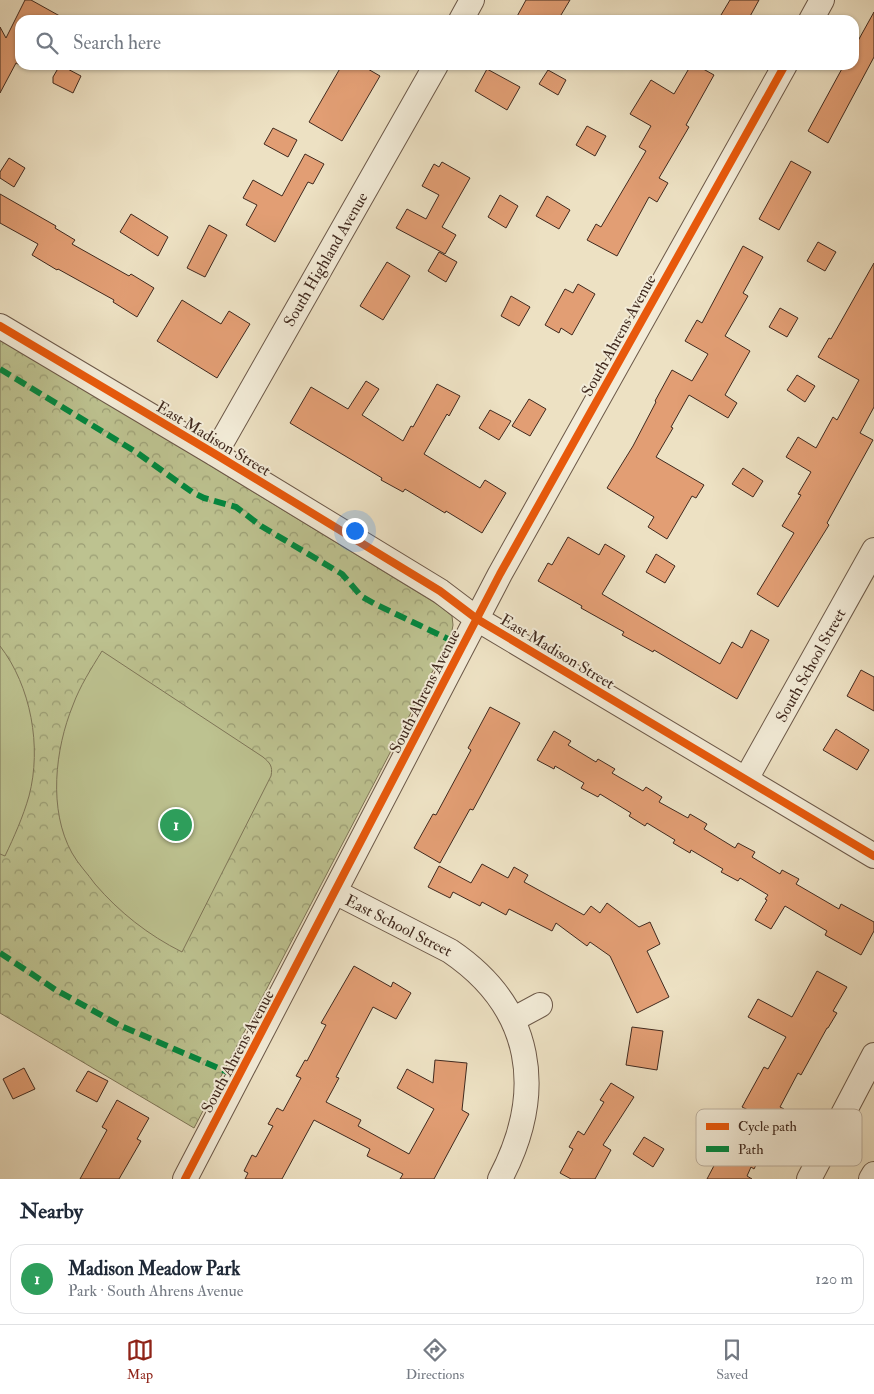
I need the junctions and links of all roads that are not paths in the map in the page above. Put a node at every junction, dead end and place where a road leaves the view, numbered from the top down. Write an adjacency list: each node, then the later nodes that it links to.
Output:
1 (472, 0): 3 (street)
2 (822, 0): 4 (street)
3 (464, 15)
4 (814, 15)
5 (433, 70): 8 (street, South Highland Avenue)
6 (782, 70): 10 (street, South Ahrens Avenue)
7 (0, 326): 8 (street, East Madison Street)
8 (215, 454): 10 (street, East Madison Street)
9 (874, 550): 11 (street, South School Street)
10 (478, 619): 11 (street, East Madison Street); 13 (street, South Ahrens Avenue)
11 (746, 780): 12 (street, East Madison Street)
12 (874, 856)
13 (335, 892): 15 (street, East School Street); 20 (street, South Ahrens Avenue)
14 (540, 1005): 15 (street)
15 (514, 1019): 21 (street, East School Street)
16 (874, 1055): 17 (street)
17 (846, 1109)
18 (816, 1166): 22 (street)
19 (874, 1174): 23 (street)
20 (186, 1179)
21 (500, 1179)
22 (809, 1179)
23 (871, 1179)

